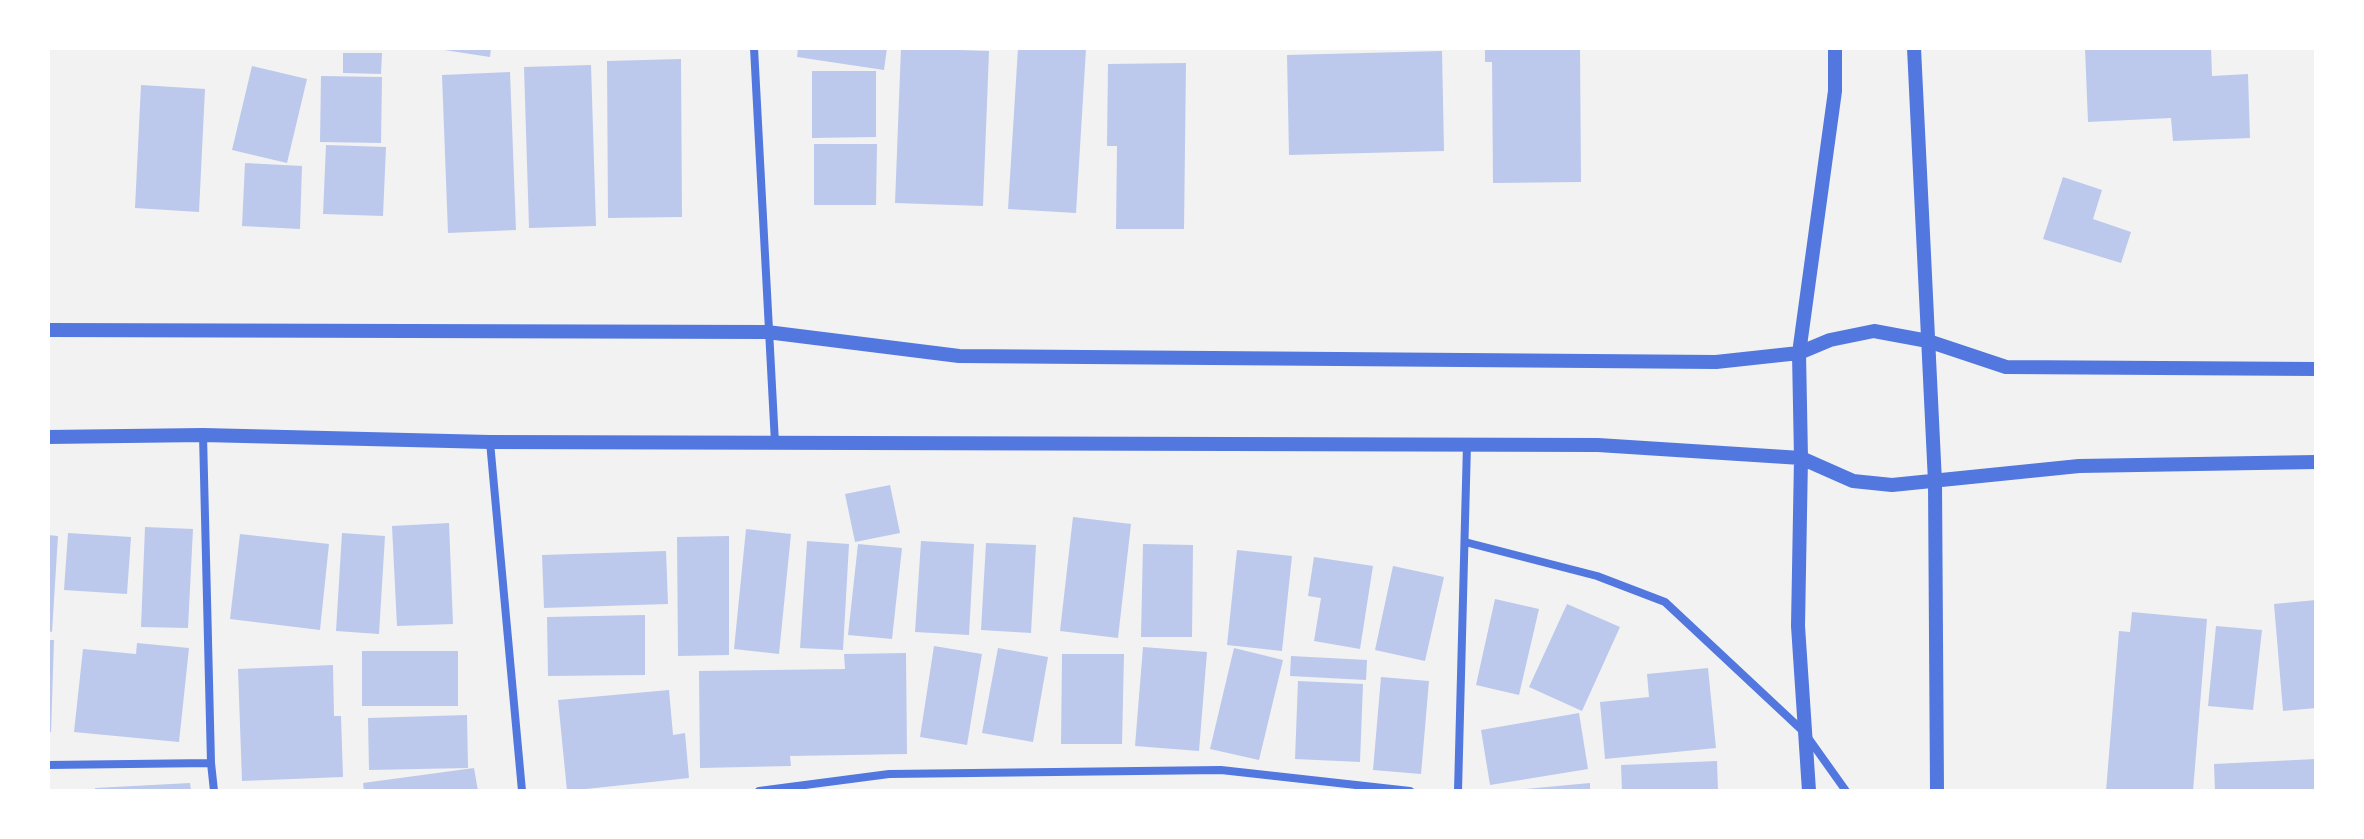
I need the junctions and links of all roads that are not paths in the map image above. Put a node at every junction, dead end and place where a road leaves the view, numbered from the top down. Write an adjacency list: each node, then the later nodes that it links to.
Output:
1 (754, 48): 5 (street)
2 (1835, 48): 7 (street)
3 (1914, 48): 6 (street)
4 (48, 330): 5 (street)
5 (767, 332): 7 (street); 12 (street)
6 (1928, 341): 7 (street); 8 (street); 16 (street)
7 (1799, 353): 14 (street)
8 (2316, 369)
9 (203, 435): 10 (street); 11 (street); 19 (street)
10 (48, 437)
11 (490, 442): 12 (street); 22 (street)
12 (775, 443): 13 (street)
13 (1467, 444): 14 (street); 17 (street)
14 (1801, 458): 16 (street); 18 (street)
15 (2316, 462): 16 (street)
16 (1935, 482): 28 (street)
17 (1465, 542): 18 (street); 25 (street)
18 (1804, 732): 26 (street); 27 (street)
19 (211, 763): 20 (street); 21 (street)
20 (48, 765)
21 (214, 791)
22 (522, 791)
23 (759, 791): 24 (street)
24 (1410, 791)
25 (1458, 791)
26 (1809, 791)
27 (1846, 791)
28 (1937, 791)

